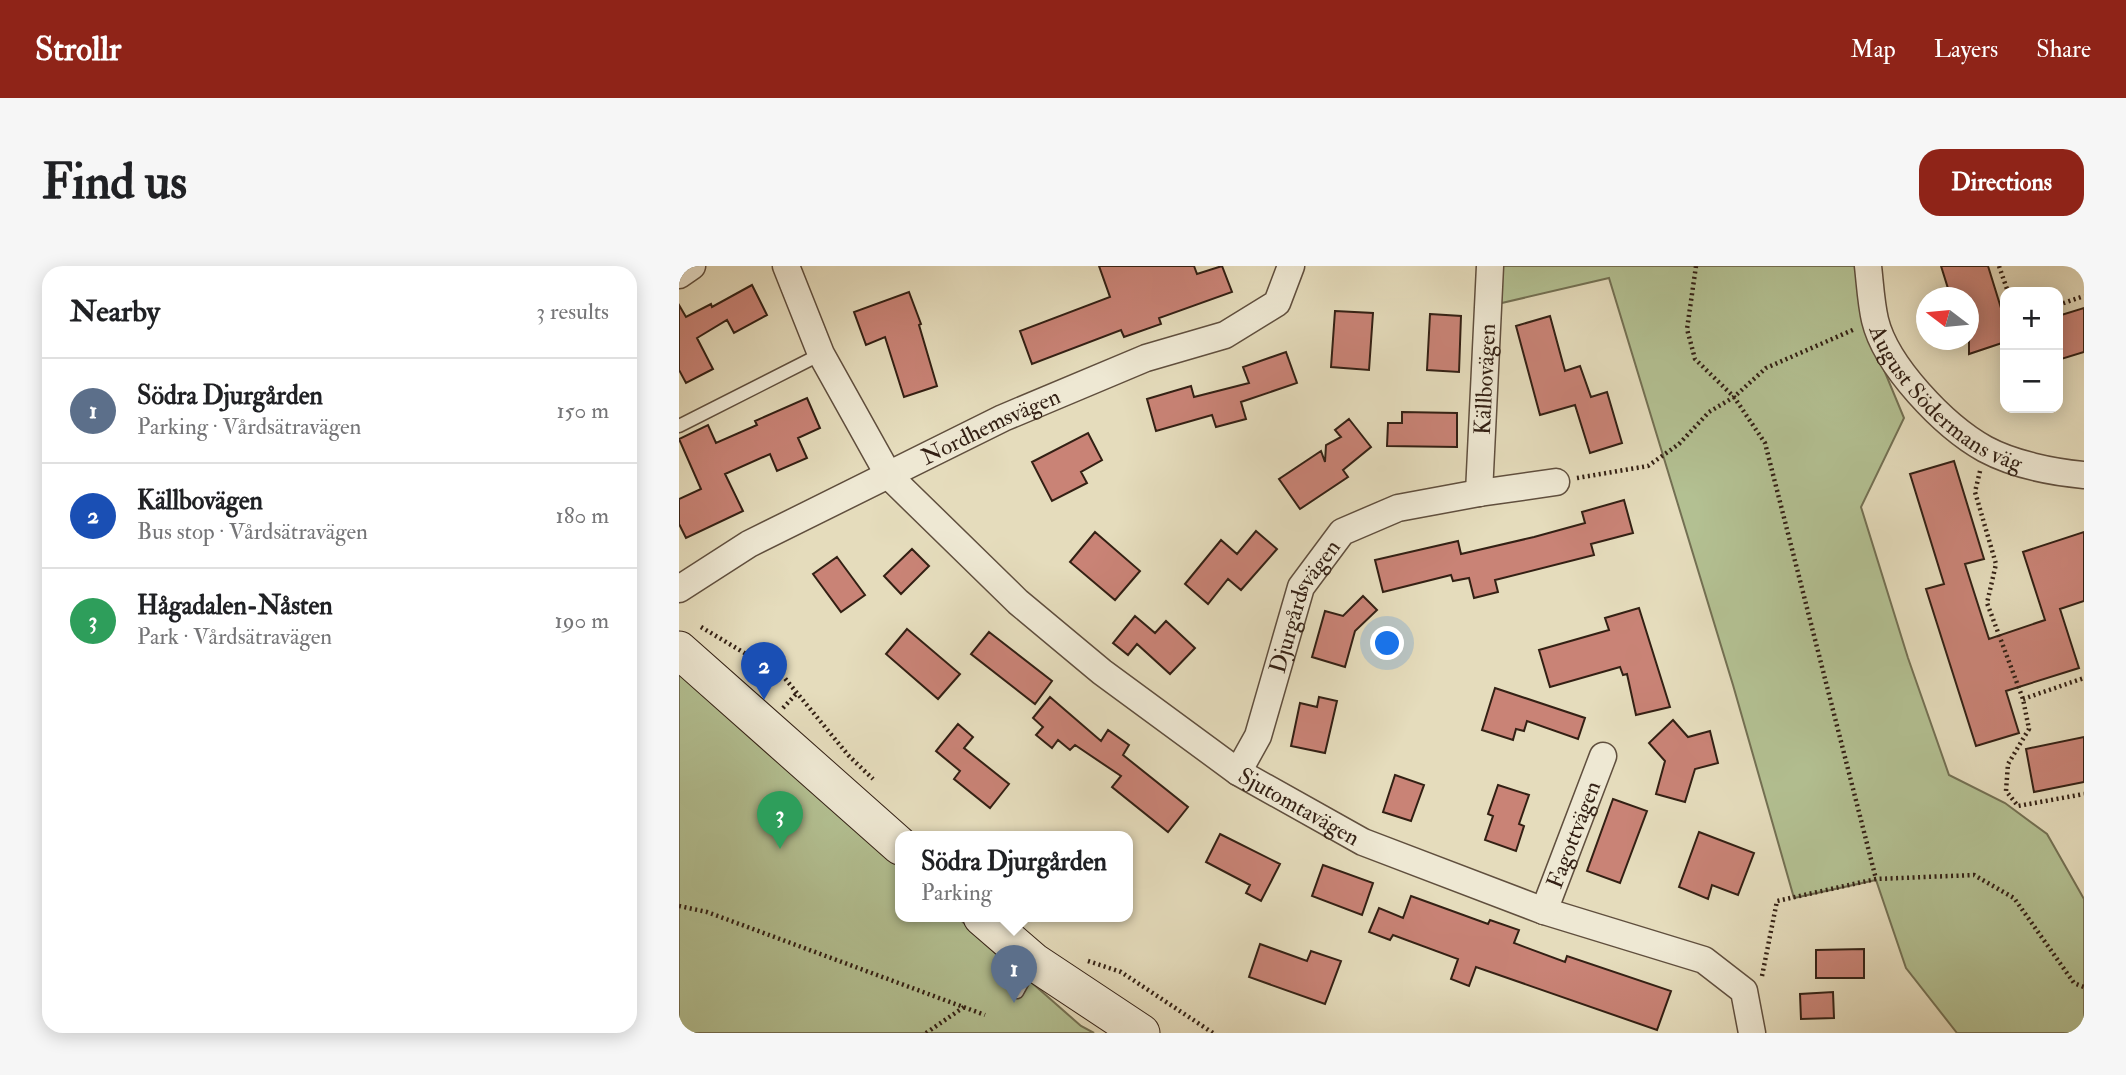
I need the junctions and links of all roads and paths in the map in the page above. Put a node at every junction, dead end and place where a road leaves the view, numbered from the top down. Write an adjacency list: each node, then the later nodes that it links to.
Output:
1 (692, 266): 8 (street)
2 (786, 266): 13 (street)
3 (1291, 266): 18 (street, Nordhemsvägen)
4 (1490, 266): 20 (street, Källbovägen)
5 (1696, 266): 14 (path)
6 (1868, 266): 12 (street, August Södermans väg)
7 (1999, 266): 9 (path)
8 (679, 275)
9 (2006, 287)
10 (2084, 296): 11 (path)
11 (2063, 303)
12 (1875, 321): 14 (path); 16 (street, August Södermans väg)
13 (821, 354): 15 (lane); 18 (street)
14 (1734, 397): 19 (path); 32 (path)
15 (679, 426)
16 (1986, 450): 17 (street, August Södermans väg); 25 (path)
17 (2084, 475)
18 (889, 476): 21 (street, Nordhemsvägen); 28 (street, Sjutomtavägen)
19 (1556, 482): 20 (street, Djurgårdsvägen)
20 (1479, 493): 28 (street, Djurgårdsvägen)
21 (679, 589)
22 (685, 635): 24 (path); 31 (street)
23 (2084, 678): 25 (path)
24 (797, 693): 26 (path); 29 (path)
25 (2023, 699): 30 (path)
26 (778, 713)
27 (1603, 756): 34 (street, Fagottvägen)
28 (1238, 772): 34 (street, Sjutomtavägen)
29 (876, 783)
30 (2084, 794)
31 (895, 841)
32 (1876, 879): 37 (path); 38 (path)
33 (679, 906): 39 (path)
34 (1543, 911): 38 (street, Sjutomtavägen)
35 (986, 922): 42 (street)
36 (1078, 958): 43 (path)
37 (2084, 986)
38 (1744, 990): 44 (street)
39 (964, 1007): 40 (path); 41 (path)
40 (985, 1015)
41 (926, 1033)
42 (1141, 1033)
43 (1213, 1033)
44 (1752, 1033)

